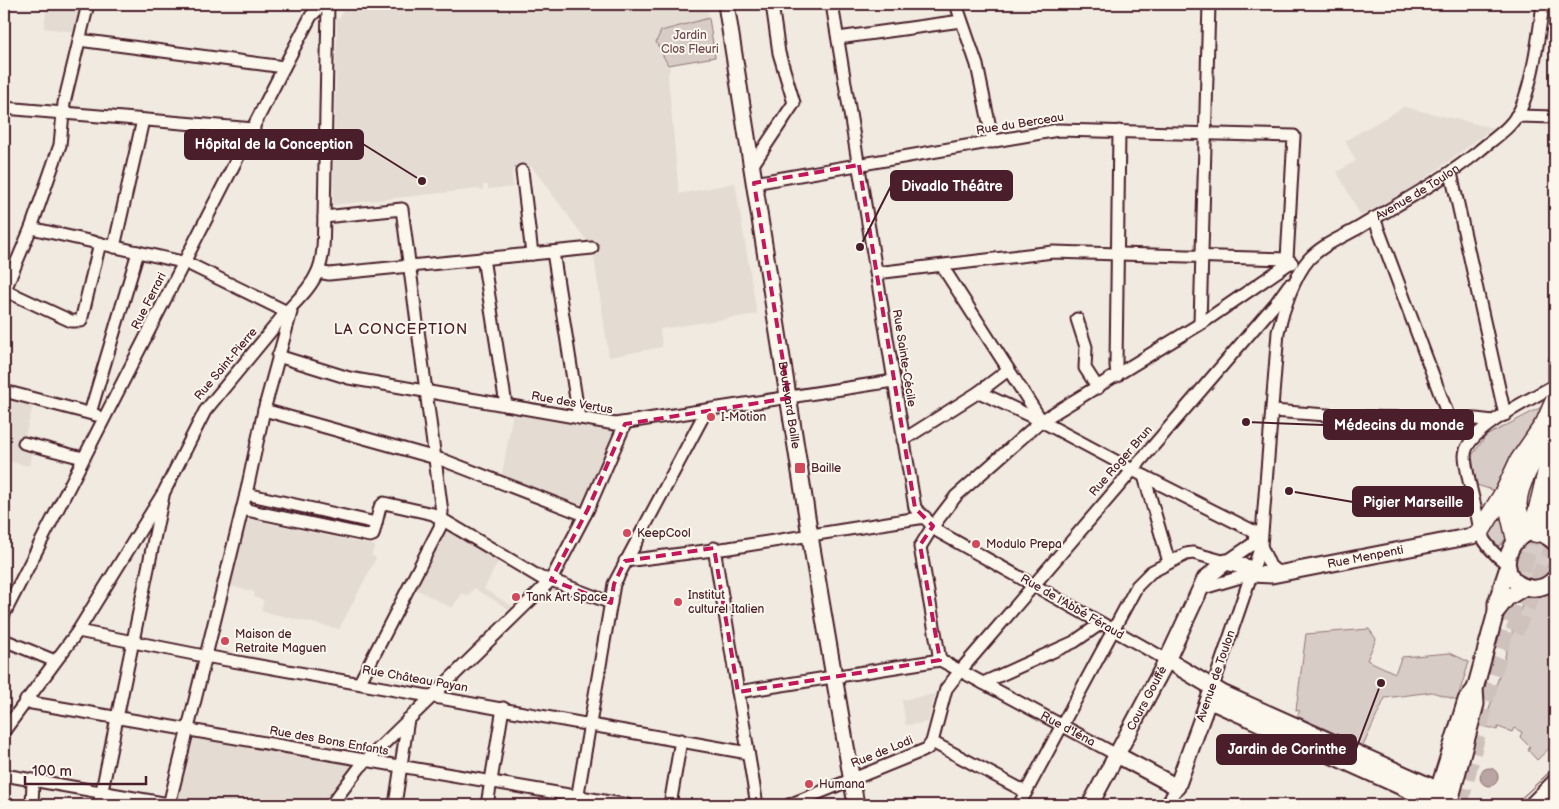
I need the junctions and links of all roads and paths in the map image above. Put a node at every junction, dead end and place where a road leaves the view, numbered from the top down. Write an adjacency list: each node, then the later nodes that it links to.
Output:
1 (88, 4): 13 (street)
2 (323, 4): 15 (street, Rue Ferrari)
3 (328, 4): 30 (street, Rue Saint-Pierre)
4 (726, 4): 25 (main road, Boulevard Baille)
5 (772, 4): 25 (street)
6 (832, 4): 12 (street, Rue Sainte-Cécile)
7 (956, 4): 11 (street)
8 (1209, 4): 23 (street)
9 (1535, 4): 14 (street, Avenue de Toulon)
10 (1543, 4): 14 (street, Avenue de Toulon)
11 (962, 21): 12 (street); 24 (street)
12 (838, 38): 26 (street, Rue Sainte-Cécile)
13 (79, 40): 15 (street); 17 (street)
14 (1534, 57): 18 (street, Avenue de Toulon)
15 (284, 66): 21 (street, Rue Ferrari)
16 (4, 108): 17 (street)
17 (65, 113): 20 (street); 32 (street)
18 (1516, 116): 19 (street); 28 (street, Avenue de Toulon)
19 (1555, 117)
20 (142, 120): 21 (street); 34 (street)
21 (254, 129): 43 (street, Rue Ferrari)
22 (1119, 131): 23 (street, Rue du Berceau); 24 (street, Rue du Berceau); 38 (street)
23 (1205, 134): 40 (street); 42 (street, Rue du Berceau)
24 (993, 142): 26 (street, Rue du Berceau)
25 (757, 158): 29 (main road, Boulevard Baille)
26 (859, 165): 29 (street, Rue du Berceau); 48 (street, Rue Sainte-Cécile)
27 (522, 171): 39 (street)
28 (1451, 173): 31 (street, Avenue de Toulon); 72 (street)
29 (754, 183): 65 (main road, Boulevard Baille)
30 (324, 217): 44 (street); 47 (street, Rue Saint-Pierre)
31 (1374, 218): 46 (street, Avenue de Toulon); 75 (street)
32 (31, 228): 33 (street); 49 (street)
33 (100, 243): 34 (street); 49 (street)
34 (114, 247): 36 (street)
35 (592, 248): 37 (street)
36 (138, 252): 43 (street); 71 (street)
37 (553, 252): 39 (street); 74 (street)
38 (1118, 253): 40 (street); 45 (street); 57 (street)
39 (532, 254): 41 (street)
40 (1202, 256): 42 (street); 53 (street)
41 (482, 258): 44 (street); 67 (street)
42 (1289, 260): 46 (street); 53 (street)
43 (185, 262): 50 (street); 73 (street, Rue Ferrari)
44 (409, 266): 47 (street); 63 (street)
45 (942, 266): 48 (street); 56 (street)
46 (1303, 268): 51 (street, Rue Roger Brun)
47 (318, 272): 50 (street, Rue Saint-Pierre)
48 (876, 272): 59 (street, Rue Sainte-Cécile)
49 (4, 291)
50 (289, 308): 54 (street); 90 (street, Rue Saint-Pierre)
51 (1279, 308): 70 (street, Avenue de Toulon); 87 (street, Rue Roger Brun)
52 (1077, 319): 61 (street)
53 (1200, 323): 57 (street)
54 (278, 356): 63 (street, Rue des Vertus); 68 (street)
55 (1555, 362): 58 (street)
56 (1008, 370): 64 (street); 76 (street)
57 (1117, 376): 61 (street)
58 (1555, 380)
59 (893, 381): 65 (street, Rue des Vertus); 81 (street, Rue Sainte-Cécile)
60 (1555, 385): 72 (street)
61 (1098, 388): 76 (street)
62 (4, 391): 71 (street)
63 (426, 392): 67 (street, Rue des Vertus); 85 (street)
64 (979, 392): 76 (street); 81 (street)
65 (789, 398): 69 (street, Rue des Vertus); 99 (main road, Boulevard Baille)
66 (1555, 400): 83 (highway)
67 (506, 405): 74 (street, Rue des Vertus)
68 (264, 410): 85 (street); 91 (street)
69 (706, 411): 78 (street, Rue des Vertus); 104 (street)
70 (1273, 411): 75 (street); 100 (street, Avenue de Toulon)
71 (90, 413): 73 (street)
72 (1505, 415): 77 (street)
73 (104, 417): 84 (street, Rue Ferrari)
74 (579, 418): 78 (street, Rue des Vertus)
75 (1449, 418): 77 (street); 80 (street)
76 (1042, 421): 87 (street); 95 (street)
77 (1493, 422): 80 (street)
78 (625, 424): 93 (street)
79 (1553, 429): 83 (highway); 89 (highway); 96 (highway)
80 (1472, 436): 98 (street)
81 (903, 440): 95 (street, Rue Sainte-Cécile)
82 (24, 443): 84 (street)
83 (1528, 449): 98 (highway); 101 (highway)
84 (83, 458): 117 (street, Rue Ferrari)
85 (436, 458): 93 (street); 94 (street)
86 (1555, 466): 89 (highway)
87 (1133, 469): 88 (street); 112 (street, Rue Roger Brun)
88 (1144, 476): 100 (street); 105 (street)
89 (1544, 488): 96 (highway)
90 (164, 492): 120 (street, Rue Saint-Pierre); 122 (street)
91 (246, 494): 92 (street); 97 (street)
92 (242, 509): 97 (street); 123 (street)
93 (585, 515): 111 (street)
94 (443, 520): 97 (street); 111 (street); 129 (street)
95 (929, 521): 99 (street); 112 (street, Rue de l'Abbé Féraud); 124 (street)
96 (1544, 522): 101 (main road); 102 (main road)
97 (376, 523)
98 (1480, 532): 107 (street); 109 (main road, Rue Menpenti)
99 (810, 535): 103 (street); 128 (main road, Boulevard Baille)
100 (1258, 539): 106 (street); 108 (street, Avenue de Toulon); 109 (street)
101 (1516, 540): 107 (main road)
102 (1555, 542)
103 (714, 548): 104 (street); 132 (street)
104 (625, 561): 115 (street)
105 (1169, 562): 106 (street); 119 (street)
106 (1226, 562): 108 (main road); 114 (main road, Cours Gouffé)
107 (1507, 565): 113 (main road); 116 (main road)
108 (1251, 574): 109 (main road, Rue Menpenti); 114 (street); 131 (street, Avenue de Toulon)
109 (1280, 574)
110 (1555, 578): 113 (main road)
111 (551, 580): 115 (street); 133 (street)
112 (1033, 585): 118 (street, Rue de l'Abbé Féraud); 127 (street, Rue Roger Brun)
113 (1525, 587): 116 (main road)
114 (1200, 590): 125 (main road, Cours Gouffé)
115 (610, 604): 140 (street)
116 (1496, 612): 158 (main road)
117 (4, 614)
118 (1100, 624): 119 (street, Rue de l'Abbé Féraud); 130 (street)
119 (1113, 630): 125 (street, Rue de l'Abbé Féraud); 141 (street)
120 (78, 631): 122 (street, Rue Château Payan); 126 (street, Rue Saint-Pierre)
121 (4, 640): 126 (street)
122 (132, 642): 123 (street, Rue Château Payan); 138 (street)
123 (205, 656): 129 (street, Rue Château Payan); 143 (street)
124 (940, 660): 127 (street); 128 (street)
125 (1167, 660): 131 (main road, Rue de l'Abbé Féraud); 147 (main road, Cours Gouffé)
126 (55, 661): 134 (street, Rue Saint-Pierre)
127 (960, 671): 130 (street, Rue d'Iéna); 145 (street, Rue de Lodi)
128 (834, 677): 132 (street); 151 (main road, Boulevard Baille)
129 (360, 682): 133 (street, Rue Château Payan)
130 (983, 683): 141 (street, Rue d'Iéna)
131 (1213, 686): 135 (main road, Avenue de Toulon); 136 (main road, Rue de l'Abbé Féraud)
132 (738, 692): 146 (street)
133 (432, 696): 137 (street, Rue Château Payan); 139 (street)
134 (26, 700): 138 (street, Rue des Bons Enfants); 142 (street, Rue Saint-Pierre)
135 (1208, 702): 136 (main road); 155 (main road, Avenue de Toulon)
136 (1233, 705): 158 (main road)
137 (503, 708): 140 (street, Rue Château Payan); 153 (street)
138 (117, 717): 143 (street, Rue des Bons Enfants); 156 (street)
139 (408, 719): 148 (street); 149 (street)
140 (590, 724): 144 (street, Rue Château Payan); 159 (street)
141 (1062, 725): 147 (street, Rue d'Iéna); 157 (street)
142 (4, 730)
143 (187, 730): 148 (street, Rue des Bons Enfants); 162 (street)
144 (681, 740): 146 (street, Rue Château Payan); 167 (street)
145 (932, 742): 151 (street, Rue de Lodi); 157 (street)
146 (748, 753): 168 (street)
147 (1117, 755): 155 (main road, Rue d'Iéna); 172 (main road, Cours Gouffé)
148 (365, 761): 149 (street, Rue des Bons Enfants); 163 (street)
149 (401, 767): 153 (street, Rue des Bons Enfants); 164 (street)
150 (4, 775): 152 (street)
151 (852, 778): 169 (street, Rue de Lodi); 170 (main road, Boulevard Baille)
152 (33, 781): 156 (street); 160 (street)
153 (490, 782): 159 (street, Rue des Bons Enfants); 165 (street)
154 (1555, 782): 174 (main road)
155 (1177, 787): 173 (street, Avenue de Toulon)
156 (102, 791): 161 (street); 162 (street)
157 (1026, 792): 171 (street)
158 (1441, 800)
159 (577, 801): 166 (street, Rue des Bons Enfants)
160 (32, 805)
161 (99, 805)
162 (171, 805)
163 (330, 805)
164 (395, 805)
165 (487, 805)
166 (627, 805)
167 (670, 805)
168 (757, 805)
169 (789, 805)
170 (856, 805)
171 (1019, 805)
172 (1090, 805)
173 (1167, 805)
174 (1532, 805)

